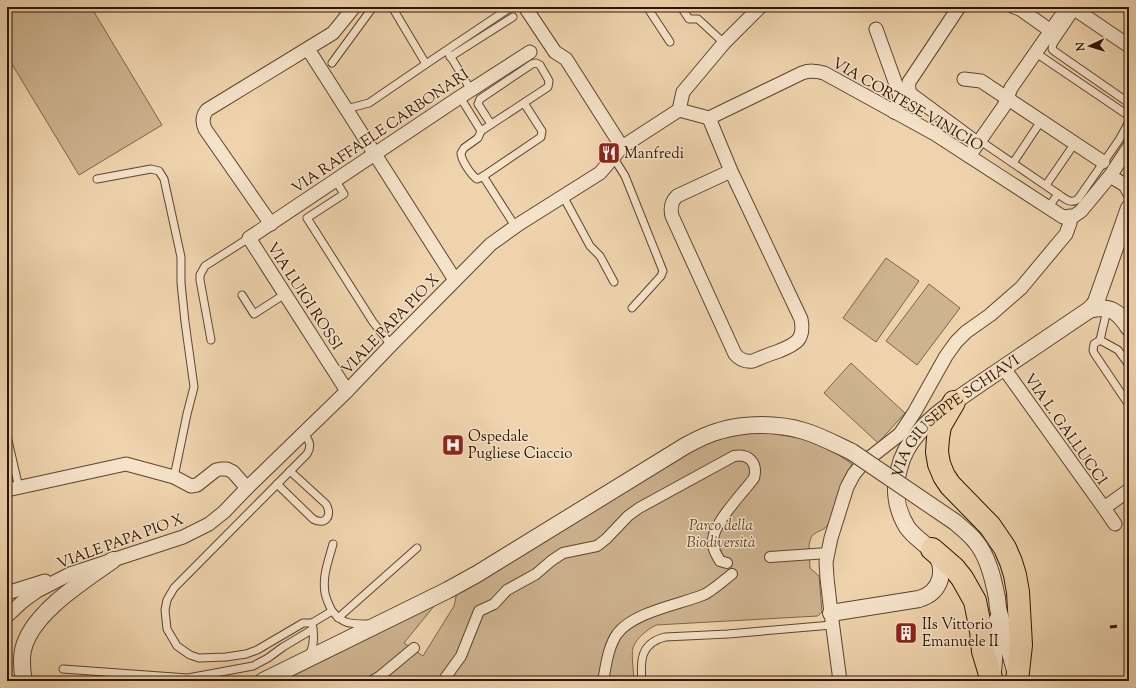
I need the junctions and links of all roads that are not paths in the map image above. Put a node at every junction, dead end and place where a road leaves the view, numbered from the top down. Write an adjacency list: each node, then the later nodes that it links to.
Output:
1 (354, 7): 18 (street)
2 (373, 7): 22 (lane)
3 (392, 7): 23 (lane)
4 (511, 7): 21 (lane)
5 (525, 7): 41 (street)
6 (647, 7): 15 (lane)
7 (681, 7): 17 (lane)
8 (760, 7): 17 (street)
9 (959, 7): 39 (street)
10 (1014, 7): 14 (street)
11 (1076, 10): 14 (street); 16 (street); 29 (lane)
12 (513, 17): 21 (lane)
13 (876, 29): 32 (street)
14 (1051, 31): 20 (street)
15 (670, 42)
16 (1128, 42)
17 (724, 43): 31 (street)
18 (308, 49): 30 (street); 60 (street)
19 (530, 52): 25 (street, VIA RAFFAELE CARBONARI)
20 (1036, 53): 27 (street); 33 (lane)
21 (448, 54): 23 (lane); 25 (lane)
22 (332, 63)
23 (426, 64): 30 (lane)
24 (964, 79): 27 (street)
25 (471, 90): 26 (street, VIA RAFFAELE CARBONARI)
26 (460, 97): 38 (lane); 43 (street, VIA RAFFAELE CARBONARI)
27 (1008, 98): 35 (street); 39 (street)
28 (524, 103): 37 (lane); 37 (lane); 49 (lane)
29 (1129, 103)
30 (346, 109): 43 (street)
31 (679, 110): 34 (street); 41 (street, VIALE PAPA PIO X)
32 (894, 112): 34 (street, VIA CORTESE VINICIO); 44 (street, VIA CORTESE VINICIO)
33 (1129, 116)
34 (709, 118): 48 (street)
35 (1041, 121): 40 (street); 47 (lane)
36 (1129, 122): 46 (lane)
37 (491, 124): 38 (lane)
38 (481, 131): 49 (lane)
39 (978, 142): 44 (street); 47 (lane)
40 (1074, 143): 46 (street); 53 (lane)
41 (622, 147): 45 (street, VIALE PAPA PIO X)
42 (1129, 147): 50 (street)
43 (375, 154): 52 (street, VIA RAFFAELE CARBONARI); 64 (street)
44 (969, 156): 57 (street, VIA CORTESE VINICIO)
45 (613, 157): 56 (street, VIALE PAPA PIO X); 69 (lane)
46 (1104, 162): 55 (lane)
47 (1013, 163): 53 (lane)
48 (731, 171): 48 (street)
49 (483, 176): 61 (lane)
50 (1110, 176): 54 (street); 59 (street)
51 (97, 179): 84 (lane)
52 (336, 181): 60 (street, VIA RAFFAELE CARBONARI); 75 (lane)
53 (1046, 186): 55 (lane)
54 (1129, 192)
55 (1058, 194): 57 (lane)
56 (563, 196): 61 (street, VIALE PAPA PIO X); 66 (lane)
57 (1048, 208): 59 (street, VIA CORTESE VINICIO)
58 (1129, 208): 62 (street)
59 (1070, 216): 94 (street)
60 (271, 224): 63 (street, VIA RAFFAELE CARBONARI)
61 (515, 226): 64 (street, VIALE PAPA PIO X)
62 (1126, 227): 65 (street)
63 (249, 238): 67 (street, VIA LUIGI ROSSI); 73 (lane)
64 (455, 280): 75 (street, VIALE PAPA PIO X)
65 (1104, 281): 70 (street); 72 (street)
66 (614, 282)
67 (285, 294): 68 (lane); 78 (street, VIA LUIGI ROSSI)
68 (242, 295)
69 (632, 308)
70 (1089, 310): 71 (street); 77 (street, VIA GIUSEPPE SCHIAVI)
71 (1107, 310): 72 (street); 74 (lane)
72 (1125, 322)
73 (210, 340)
74 (1100, 340): 76 (lane); 80 (lane)
75 (391, 344): 78 (street, VIALE PAPA PIO X)
76 (1129, 365)
77 (1003, 368): 79 (street, VIA GIUSEPPE SCHIAVI); 89 (street, VIA L. GALLUCCI)
78 (348, 391): 81 (street, VIALE PAPA PIO X)
79 (954, 402): 93 (street, VIA GIUSEPPE SCHIAVI); 112 (highway)
80 (1129, 405)
81 (303, 434): 83 (lane); 86 (street, VIALE PAPA PIO X)
82 (7, 436): 87 (lane)
83 (290, 471): 85 (lane); 85 (lane)
84 (174, 477): 86 (street); 87 (street)
85 (277, 484): 107 (lane)
86 (247, 488): 96 (street, VIALE PAPA PIO X)
87 (13, 489)
88 (1129, 490): 89 (street, VIA L. GALLUCCI)
89 (1104, 508): 90 (street, VIA L. GALLUCCI)
90 (1115, 524)
91 (334, 544): 102 (lane)
92 (417, 548): 104 (lane)
93 (932, 549): 105 (street); 119 (highway)
94 (828, 553): 95 (street); 105 (street)
95 (770, 557)
96 (113, 560): 98 (street, VIALE PAPA PIO X); 113 (street)
97 (727, 563): 115 (street)
98 (70, 574): 100 (street); 103 (street, VIALE PAPA PIO X)
99 (732, 574): 116 (street)
100 (7, 592)
101 (997, 603): 106 (street, bridge); 112 (street); 119 (street)
102 (332, 611): 104 (lane); 107 (lane)
103 (7, 616)
104 (338, 618): 106 (lane)
105 (832, 619): 117 (lane); 118 (street)
106 (385, 621): 109 (street)
107 (313, 626): 109 (lane); 110 (lane)
108 (414, 648): 114 (street)
109 (302, 662): 111 (street)
110 (63, 669)
111 (270, 678)
112 (1017, 680)
113 (24, 681)
114 (372, 681)
115 (443, 681)
116 (603, 681)
117 (642, 681)
118 (840, 681)
119 (992, 681)

